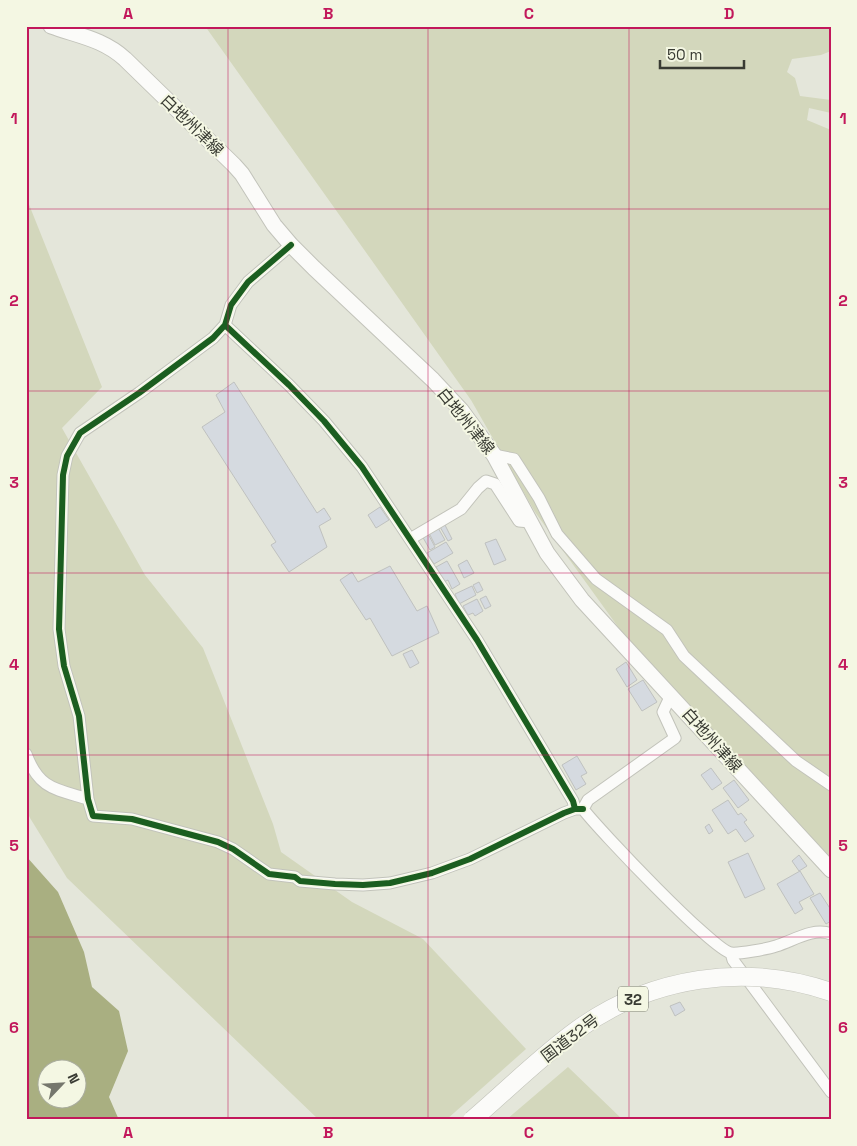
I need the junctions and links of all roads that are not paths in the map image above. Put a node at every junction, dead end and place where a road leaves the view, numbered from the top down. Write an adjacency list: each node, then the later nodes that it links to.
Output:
1 (51, 26): 2 (main road, 白地州津線)
2 (291, 245): 3 (street); 4 (main road, 白地州津線)
3 (225, 325): 6 (street); 10 (street)
4 (494, 455): 5 (main road, 白地州津線); 9 (street)
5 (530, 522): 6 (street); 7 (main road, 白地州津線)
6 (410, 539): 11 (street)
7 (671, 696): 11 (street); 12 (main road, 白地州津線)
8 (26, 754): 10 (street)
9 (831, 785)
10 (88, 799): 11 (street)
11 (579, 809): 14 (street)
12 (831, 870)
13 (831, 934): 14 (street)
14 (731, 953): 16 (street)
15 (831, 992): 17 (highway, 国道32号 / 32, bridge)
16 (831, 1092)
17 (472, 1120)

